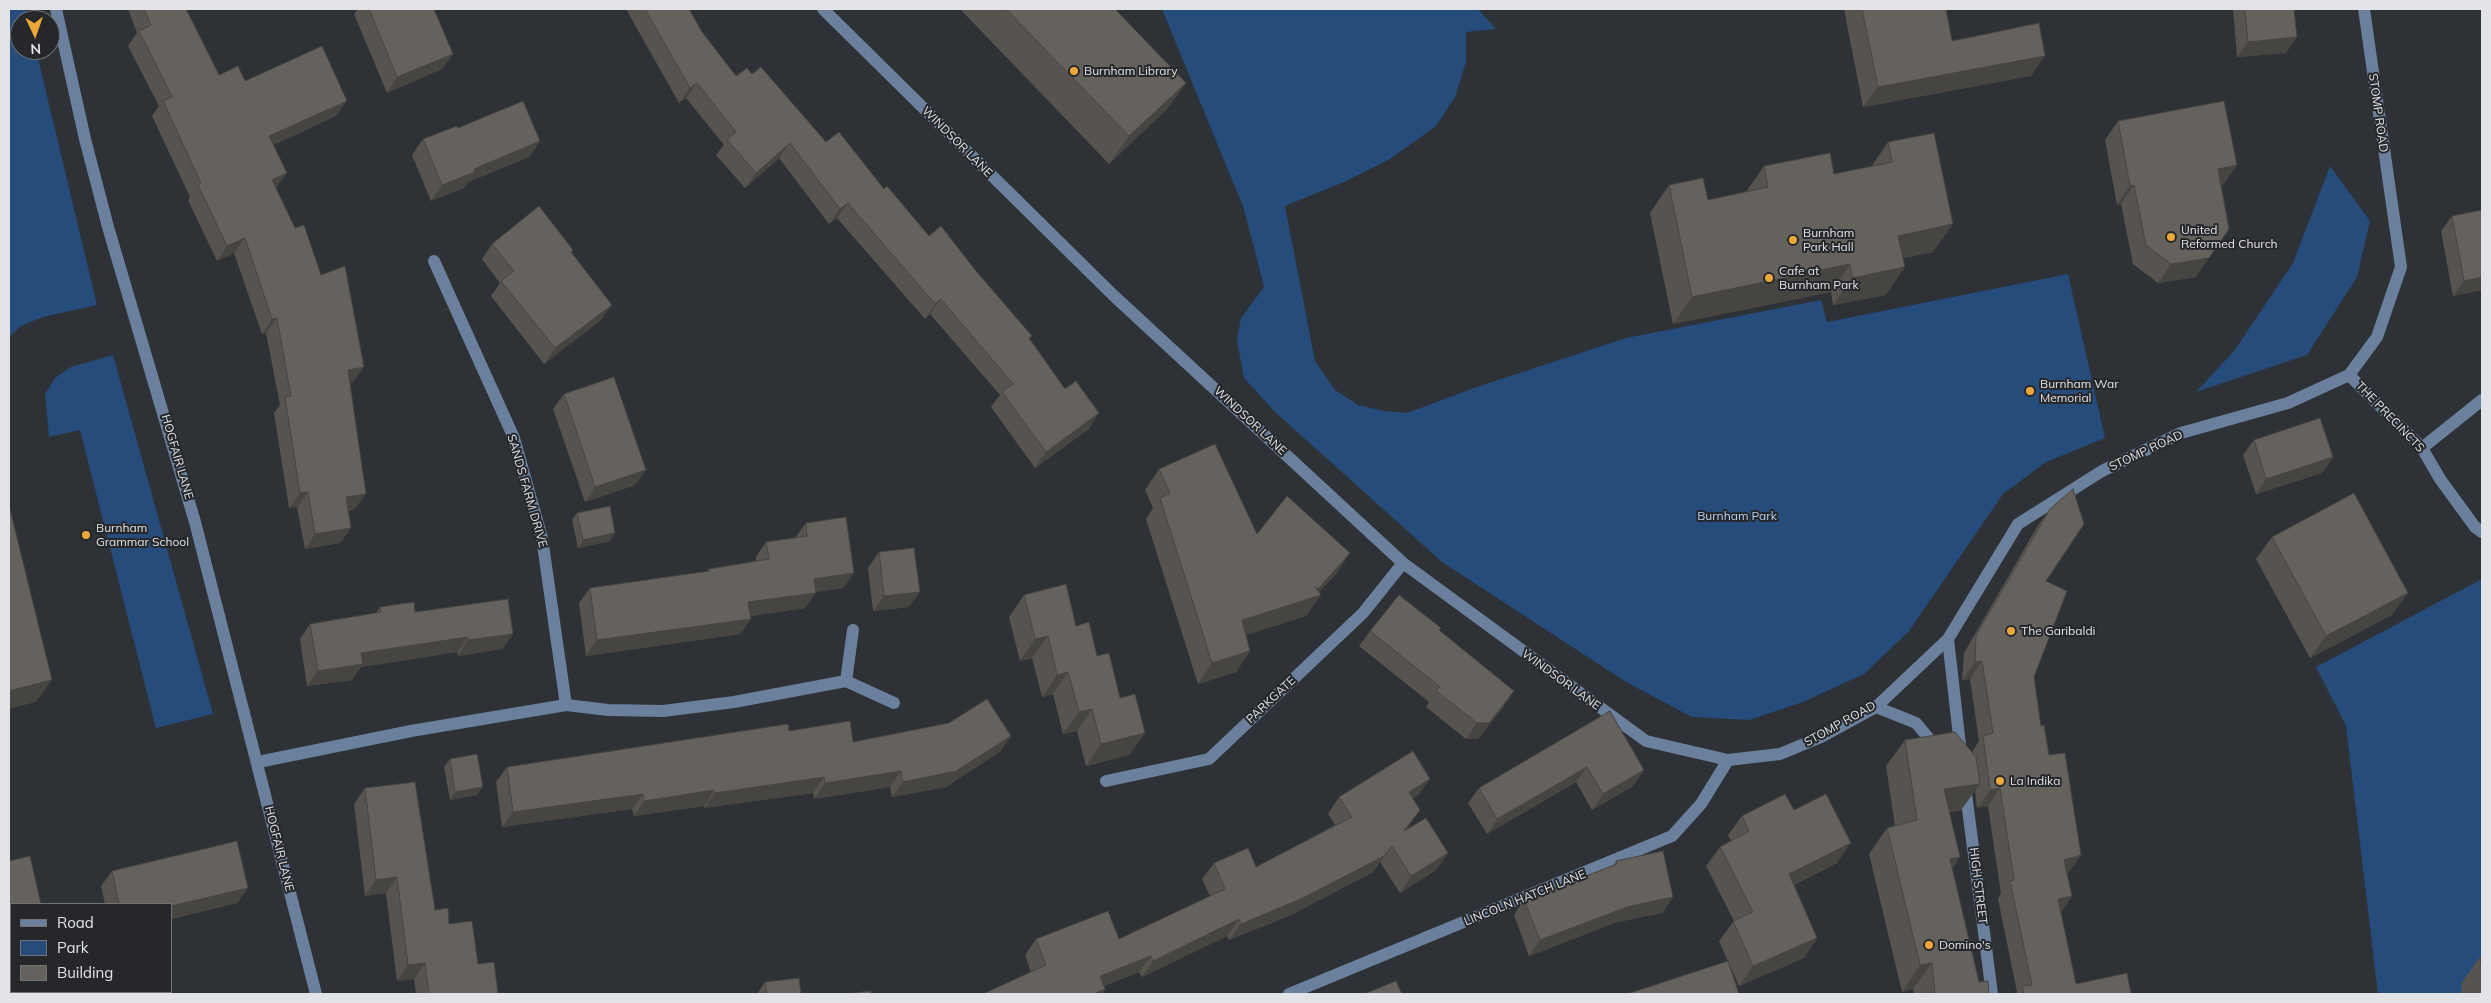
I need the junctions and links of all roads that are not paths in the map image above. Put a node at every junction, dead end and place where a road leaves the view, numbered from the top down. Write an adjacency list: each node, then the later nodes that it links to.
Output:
1 (56, 9): 18 (street, HOGFAIR LANE)
2 (823, 9): 9 (street, WINDSOR LANE)
3 (2364, 9): 5 (street, STOMP ROAD)
4 (434, 261): 14 (street, SANDS FARM DRIVE)
5 (2349, 375): 7 (street, THE PRECINCTS); 11 (street, STOMP ROAD)
6 (2482, 400): 7 (street)
7 (2422, 448): 8 (street, THE PRECINCTS)
8 (2482, 532)
9 (1404, 562): 17 (street, WINDSOR LANE); 19 (street, PARKGATE)
10 (853, 630): 12 (street)
11 (1948, 639): 15 (street, STOMP ROAD); 22 (street, HIGH STREET)
12 (846, 680): 13 (street); 14 (street)
13 (894, 703)
14 (566, 705): 18 (street)
15 (1876, 707): 16 (street); 17 (street, STOMP ROAD)
16 (1946, 758)
17 (1728, 760): 21 (street, LINCOLN HATCH LANE)
18 (258, 762): 20 (street, HOGFAIR LANE)
19 (1106, 781)
20 (316, 994)
21 (1289, 994)
22 (1992, 994)

